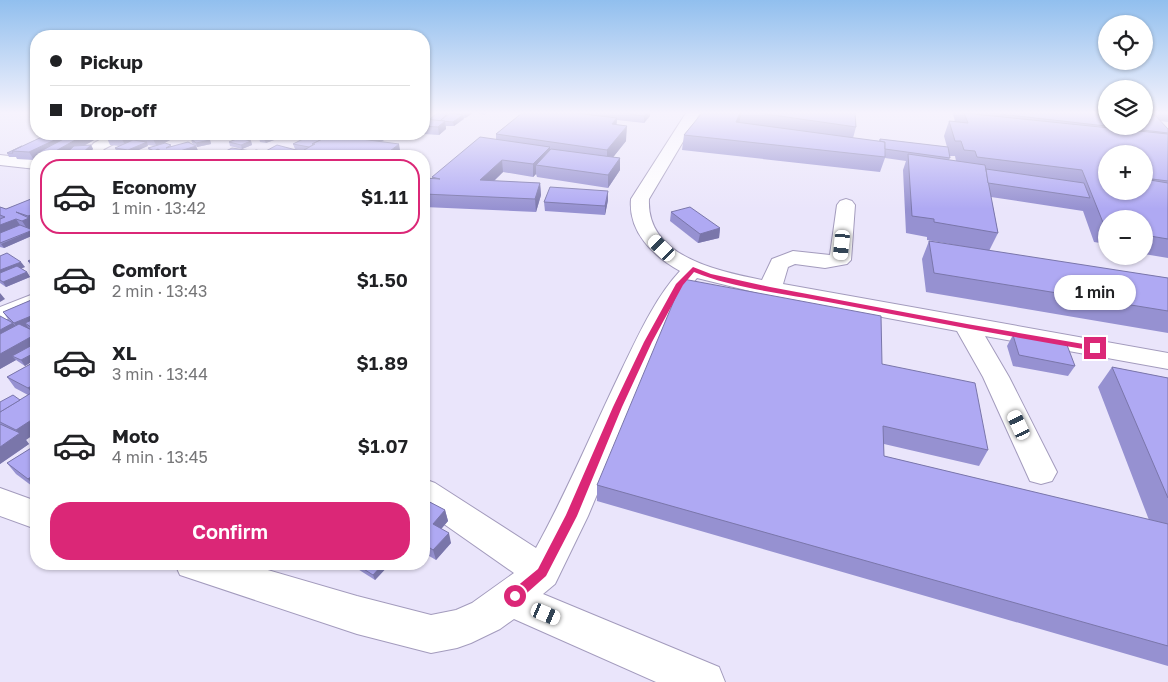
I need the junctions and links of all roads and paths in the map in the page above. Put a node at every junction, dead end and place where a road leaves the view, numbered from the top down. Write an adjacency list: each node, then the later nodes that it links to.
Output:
1 (673, 145): 5 (street)
2 (0, 160): 3 (street)
3 (30, 163)
4 (846, 205): 6 (street)
5 (693, 269): 6 (street); 16 (street)
6 (770, 289): 9 (street)
7 (30, 302): 8 (street)
8 (0, 315)
9 (967, 327): 10 (street); 11 (street)
10 (1168, 361)
11 (1041, 472)
12 (430, 496): 16 (street)
13 (0, 502): 14 (street)
14 (30, 513)
15 (212, 570): 17 (street)
16 (542, 572): 17 (street)
17 (511, 599): 18 (street)
18 (704, 682)

